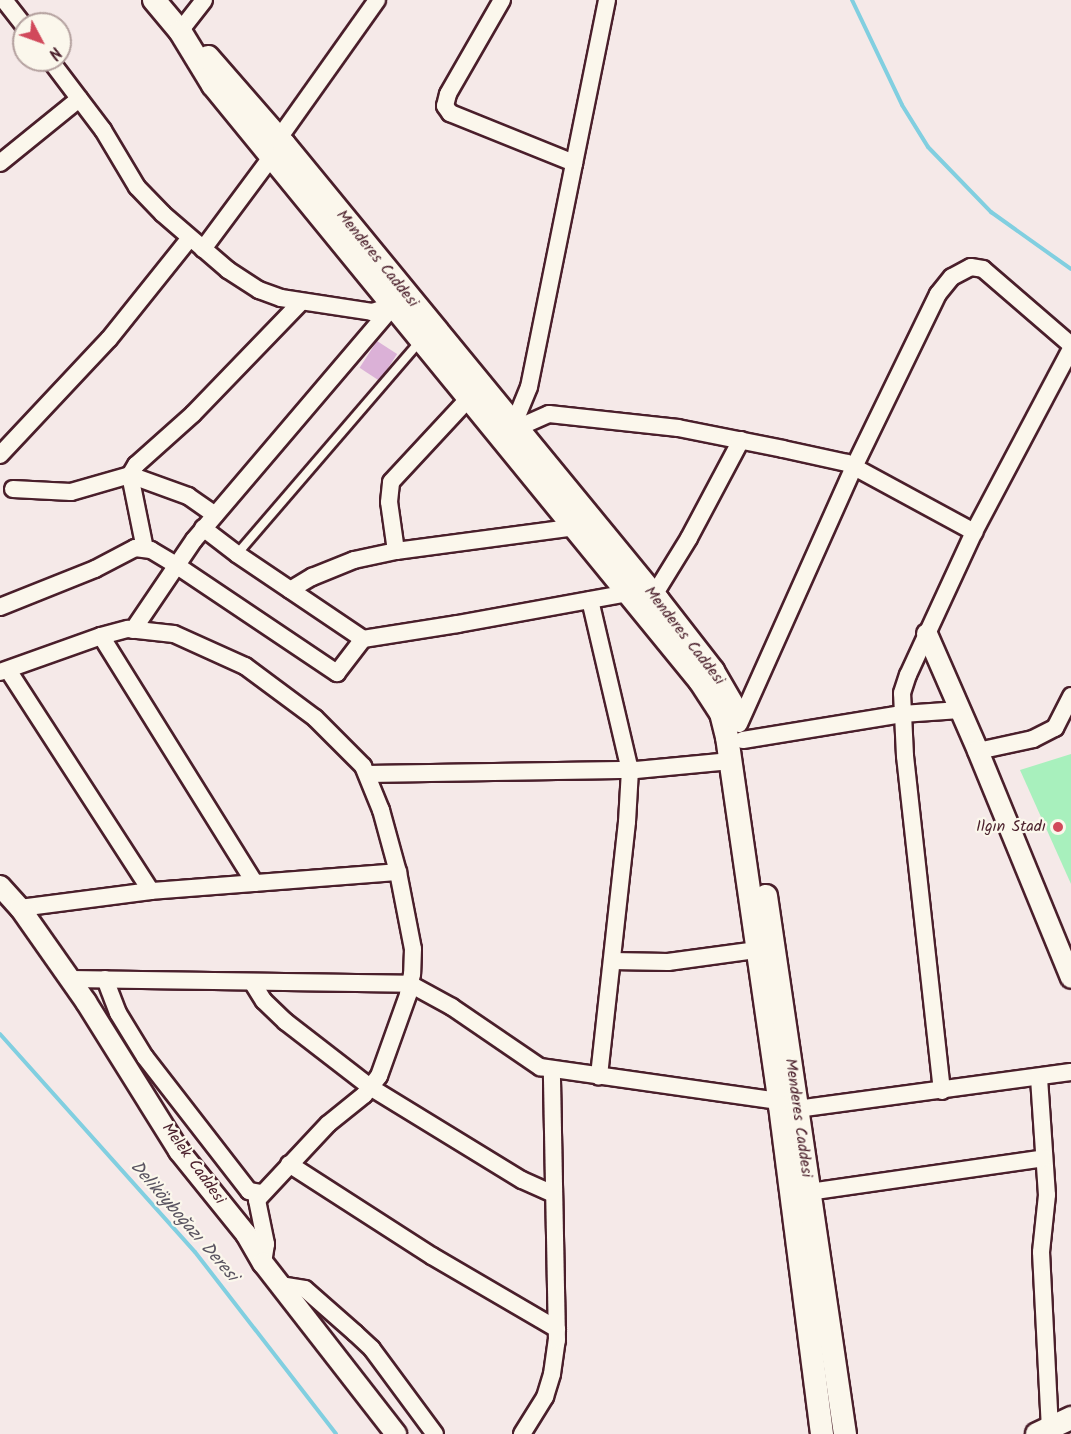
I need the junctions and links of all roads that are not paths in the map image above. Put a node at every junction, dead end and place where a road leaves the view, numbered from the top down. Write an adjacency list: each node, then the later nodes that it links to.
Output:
1 (4, 0): 7 (street)
2 (154, 0): 8 (main road, Menderes Caddesi)
3 (204, 0): 8 (street)
4 (378, 0): 11 (street)
5 (502, 0): 13 (street)
6 (607, 0): 13 (street)
7 (13, 12)
8 (180, 32): 11 (main road, Menderes Caddesi)
9 (59, 72): 10 (street)
10 (80, 99): 12 (street); 14 (street)
11 (275, 147): 14 (street); 16 (main road, Menderes Caddesi); 20 (main road, Menderes Caddesi)
12 (0, 163)
13 (574, 163): 20 (street)
14 (196, 244): 15 (street); 22 (street)
15 (302, 302): 16 (street); 24 (street)
16 (394, 305): 17 (main road, Menderes Caddesi); 26 (street)
17 (421, 339): 19 (main road, Menderes Caddesi); 32 (lane)
18 (1071, 347): 23 (street); 29 (street)
19 (469, 398): 27 (main road, Menderes Caddesi); 31 (street)
20 (514, 428): 21 (street); 36 (main road, Menderes Caddesi)
21 (741, 440): 23 (street); 36 (street)
22 (0, 455)
23 (854, 467): 29 (street); 47 (street)
24 (130, 475): 25 (street); 26 (street); 30 (street)
25 (13, 489)
26 (215, 515): 28 (street)
27 (575, 527): 31 (street); 35 (main road, Menderes Caddesi)
28 (204, 528): 32 (street); 33 (street)
29 (974, 532): 40 (street)
30 (145, 549): 33 (street); 38 (street)
31 (396, 551): 34 (street)
32 (237, 554): 34 (street)
33 (176, 565): 39 (street); 42 (street)
34 (290, 590): 42 (street)
35 (629, 593): 37 (street); 49 (main road, Menderes Caddesi)
36 (654, 595): 47 (main road, Menderes Caddesi)
37 (590, 600): 42 (street); 50 (street)
38 (0, 607)
39 (133, 630): 41 (street); 51 (street)
40 (927, 633): 45 (street); 46 (street)
41 (101, 636): 43 (street); 53 (street)
42 (363, 639)
43 (4, 671): 55 (street)
44 (1071, 696): 48 (street)
45 (960, 710): 46 (street); 48 (street)
46 (902, 714): 47 (street); 69 (street)
47 (741, 732): 70 (main road, Menderes Caddesi)
48 (978, 751): 59 (street)
49 (731, 761): 50 (street); 57 (main road, Menderes Caddesi)
50 (630, 770): 51 (street); 58 (street)
51 (367, 774): 52 (street)
52 (398, 872): 53 (street); 63 (street)
53 (255, 883): 55 (street)
54 (0, 886): 56 (street, Melek Caddesi)
55 (150, 891): 56 (street)
56 (21, 908): 60 (street, Melek Caddesi)
57 (758, 950): 58 (street); 70 (main road, Menderes Caddesi)
58 (612, 961): 66 (street)
59 (1071, 978)
60 (70, 979): 61 (street); 76 (street, Melek Caddesi)
61 (105, 979): 62 (street); 74 (street)
62 (252, 982): 63 (street); 68 (street)
63 (410, 984): 64 (street); 68 (street)
64 (552, 1069): 66 (street); 75 (street)
65 (1071, 1072): 67 (street)
66 (599, 1076): 70 (street)
67 (1039, 1078): 69 (street); 71 (street)
68 (370, 1087): 72 (street); 75 (street)
69 (942, 1091): 70 (street)
70 (788, 1105): 73 (main road, Menderes Caddesi); 84 (main road, Menderes Caddesi)
71 (1044, 1158): 73 (street); 80 (street)
72 (289, 1164): 74 (street); 78 (street)
73 (809, 1192): 85 (main road, Menderes Caddesi)
74 (261, 1193): 76 (street)
75 (554, 1194): 78 (street)
76 (263, 1263): 77 (street, Melek Caddesi)
77 (280, 1285): 81 (street, Melek Caddesi); 82 (street)
78 (556, 1329): 83 (street)
79 (1071, 1418): 80 (main road)
80 (1044, 1431)
81 (396, 1434)
82 (435, 1434)
83 (522, 1434)
84 (822, 1434)
85 (845, 1434)

